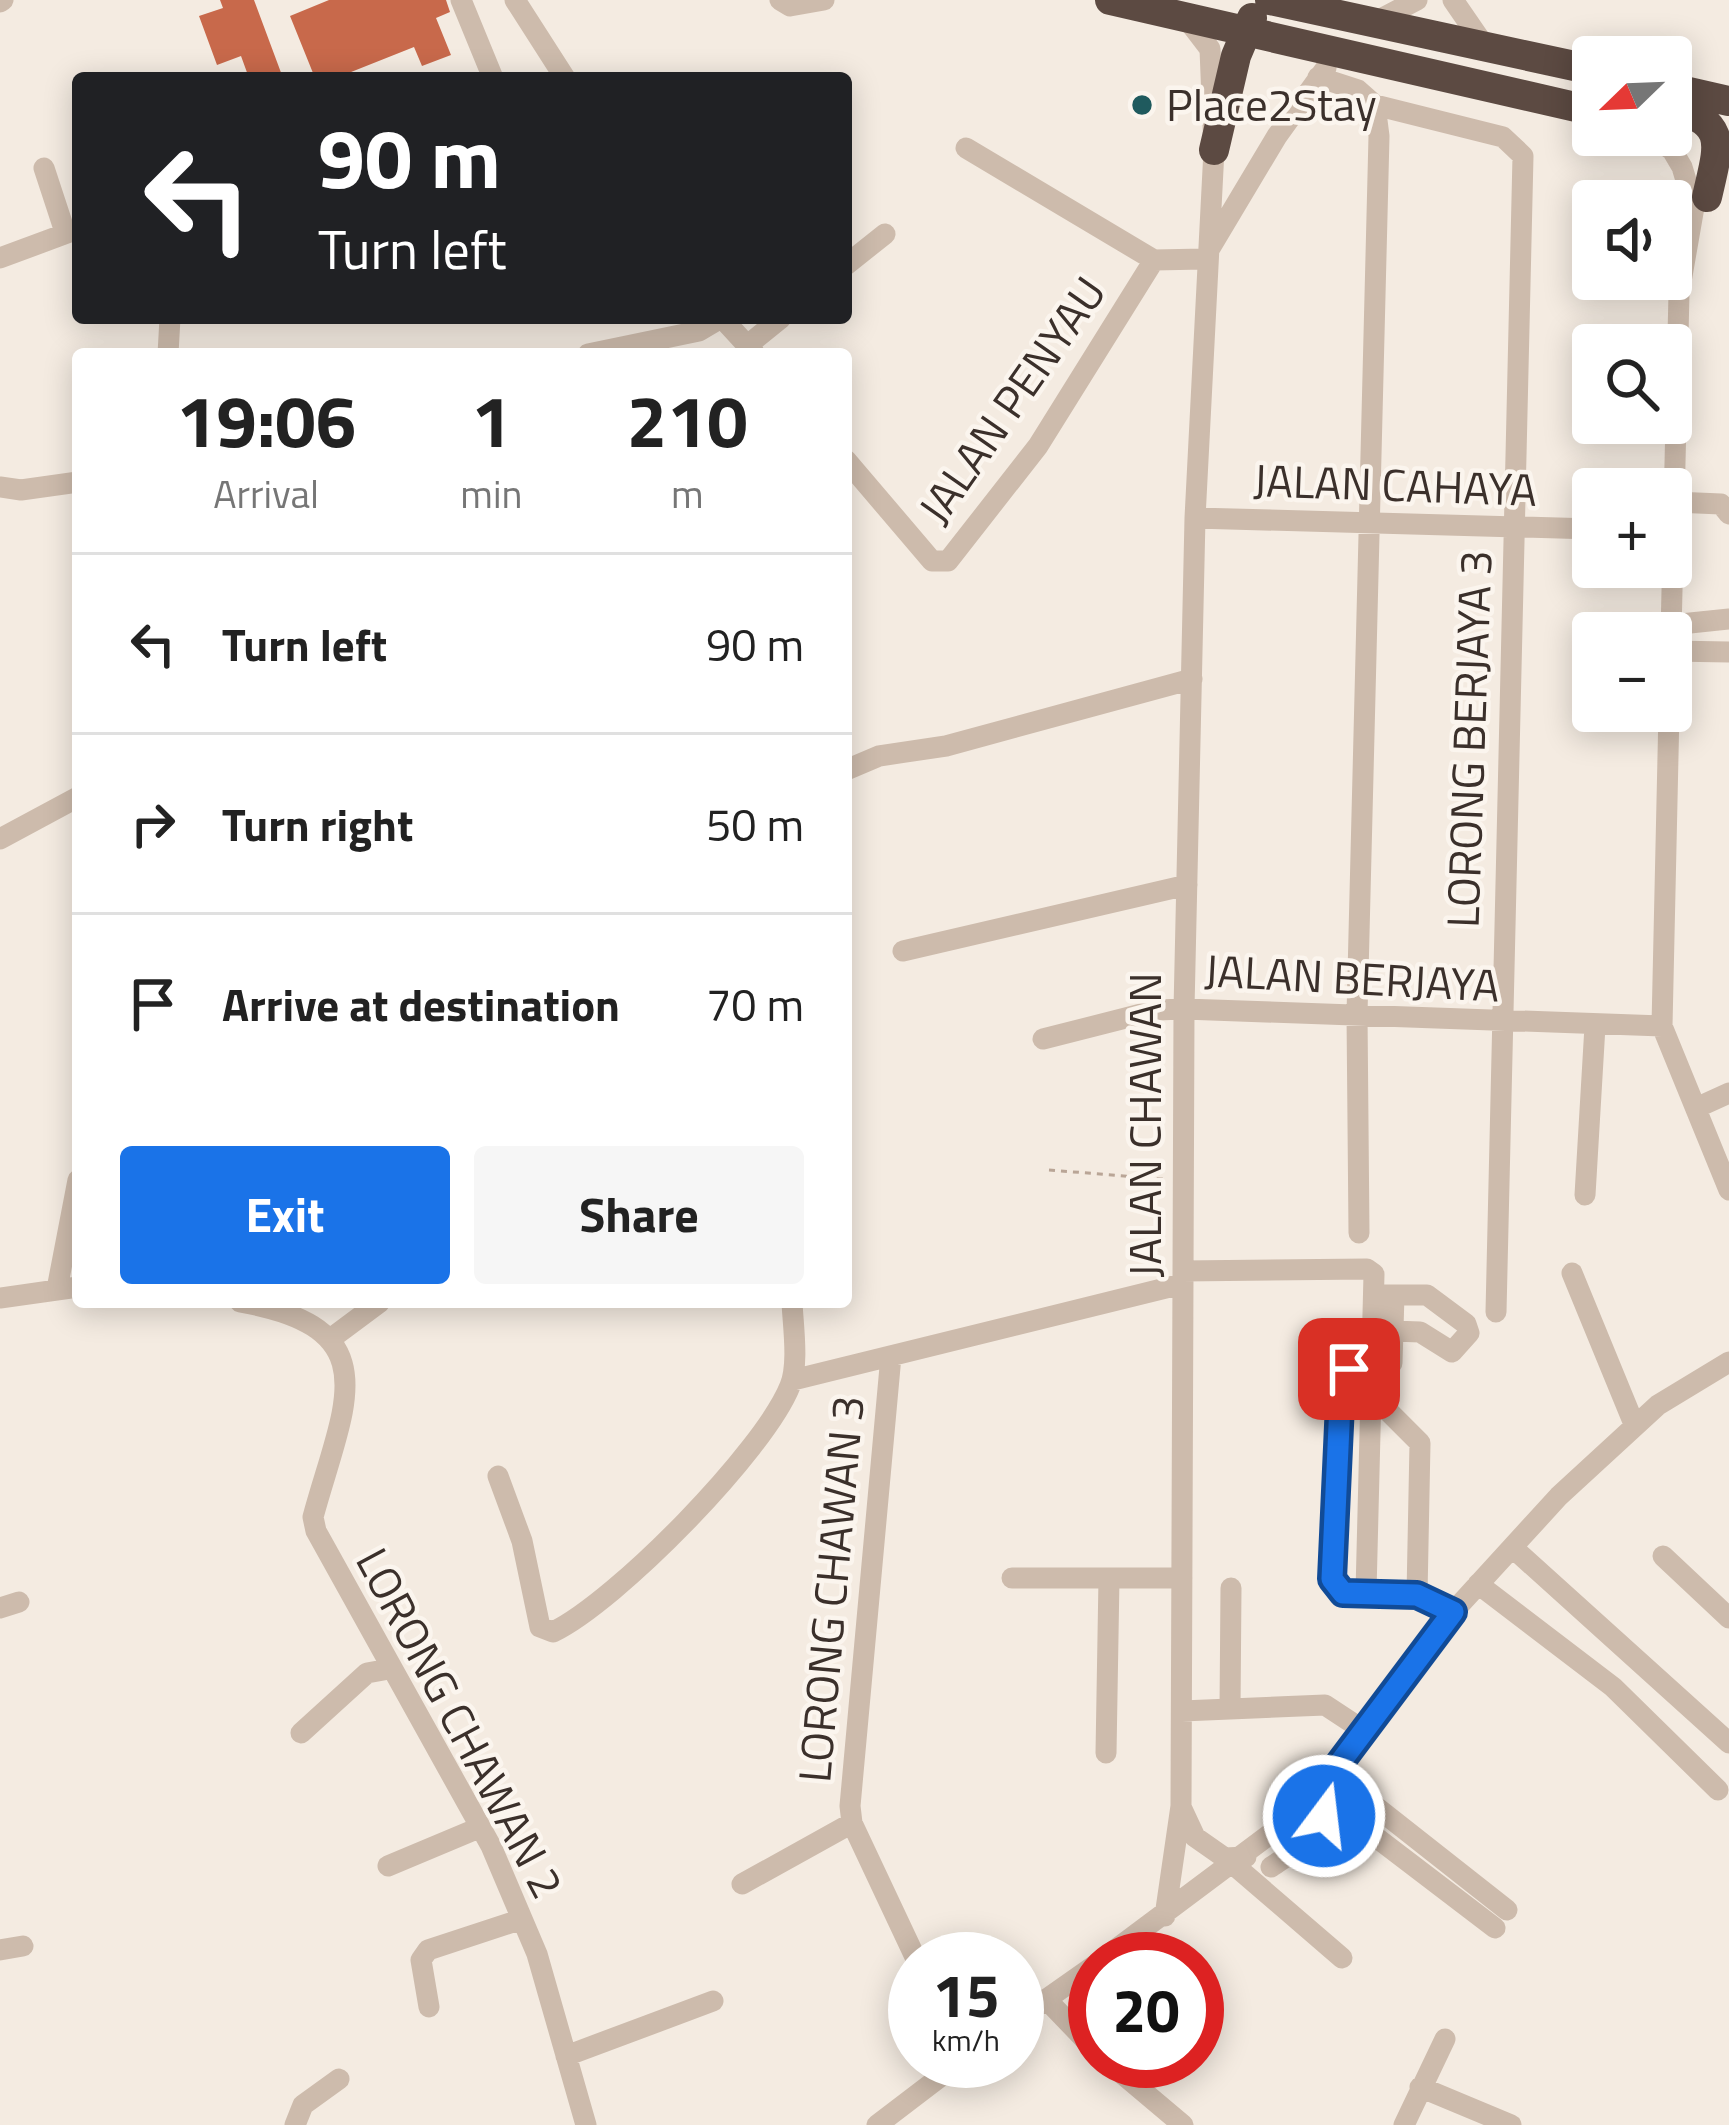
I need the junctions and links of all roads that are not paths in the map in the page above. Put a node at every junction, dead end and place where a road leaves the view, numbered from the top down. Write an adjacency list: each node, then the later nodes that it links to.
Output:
1 (461, 0): 16 (street)
2 (515, 0): 17 (street)
3 (780, 0): 4 (street)
4 (824, 0)
5 (1110, 0): 9 (highway)
6 (1417, 0): 10 (street)
7 (1454, 0): 13 (street)
8 (1279, 2): 10 (highway); 11 (highway)
9 (1184, 16): 11 (highway); 28 (street)
10 (1373, 23): 12 (highway)
11 (1244, 32): 14 (highway); 28 (highway)
12 (1429, 38): 13 (highway); 19 (highway)
13 (1486, 48): 15 (highway)
14 (1341, 52): 18 (street); 23 (highway)
15 (1572, 66)
16 (491, 72)
17 (561, 72)
18 (1318, 77): 22 (street, LORONG BERJAYA 3); 30 (street)
19 (1572, 82)
20 (1692, 93): 21 (highway)
21 (1729, 101)
22 (1376, 105): 54 (street); 55 (street, LORONG BERJAYA 3)
23 (1572, 106)
24 (1692, 113): 26 (highway)
25 (1692, 134): 26 (highway)
26 (1725, 141): 31 (highway)
27 (966, 148): 37 (street)
28 (1213, 160): 30 (street); 38 (street, JALAN CHAWAN)
29 (44, 168): 33 (street)
30 (1246, 184): 38 (street)
31 (1718, 188): 34 (street)
32 (1692, 200): 34 (street)
33 (72, 230): 36 (street)
34 (1692, 231)
35 (885, 234): 39 (street)
36 (0, 258)
37 (1154, 260): 38 (street, JALAN PENYAU); 47 (street, JALAN PENYAU)
38 (1204, 260): 53 (street, JALAN CHAWAN)
39 (852, 261)
40 (1679, 300): 48 (street)
41 (711, 324): 44 (street)
42 (727, 324): 45 (street)
43 (776, 324): 46 (street)
44 (617, 348)
45 (750, 348)
46 (754, 348)
47 (852, 467)
48 (1675, 468)
49 (72, 483): 50 (street)
50 (0, 487)
51 (1692, 503): 52 (street)
52 (1729, 514)
53 (1195, 518): 54 (street, JALAN CAHAYA); 61 (street, JALAN CHAWAN)
54 (1373, 526): 55 (street, JALAN CAHAYA); 69 (street)
55 (1514, 528): 56 (street, JALAN CAHAYA); 70 (street, LORONG BERJAYA 3)
56 (1572, 529)
57 (1729, 620): 58 (street)
58 (1692, 626)
59 (1692, 651): 60 (street)
60 (1729, 652)
61 (1192, 679): 63 (street); 66 (street, JALAN CHAWAN)
62 (1669, 732): 72 (street)
63 (852, 767)
64 (72, 800): 65 (street)
65 (0, 839)
66 (1186, 885): 67 (street); 68 (street, JALAN CHAWAN)
67 (903, 951)
68 (1184, 1009): 69 (street, JALAN BERJAYA); 73 (street, JALAN BERJAYA); 81 (street, JALAN CHAWAN)
69 (1357, 1014): 70 (street, JALAN BERJAYA); 78 (street)
70 (1500, 1025): 71 (street, JALAN BERJAYA); 88 (street, LORONG BERJAYA 3)
71 (1594, 1026): 72 (street, JALAN BERJAYA); 77 (street)
72 (1662, 1026): 75 (street)
73 (1043, 1039)
74 (1729, 1093): 75 (street)
75 (1696, 1108): 76 (street)
76 (1729, 1190)
77 (1586, 1195)
78 (1359, 1233)
79 (72, 1239): 82 (street)
80 (1572, 1273): 96 (street)
81 (1182, 1277): 83 (street); 91 (street); 101 (street, JALAN CHAWAN)
82 (67, 1288): 84 (street)
83 (1386, 1295): 89 (street); 89 (street); 93 (street)
84 (0, 1298)
85 (271, 1308): 90 (street)
86 (374, 1308): 90 (street)
87 (793, 1308): 94 (street)
88 (1496, 1312)
89 (1393, 1330): 93 (street)
90 (338, 1345): 109 (street, LORONG CHAWAN 2)
91 (891, 1356): 94 (street); 120 (street, LORONG CHAWAN 3)
92 (1729, 1362): 96 (street)
93 (1373, 1369): 95 (street); 105 (street)
94 (793, 1380): 97 (street)
95 (1373, 1396): 105 (street); 106 (street)
96 (1634, 1424): 98 (street)
97 (498, 1476)
98 (1513, 1548): 103 (street); 114 (street)
99 (1663, 1556): 108 (street)
100 (1109, 1578): 101 (street); 102 (street); 115 (street)
101 (1182, 1578): 111 (street, JALAN CHAWAN)
102 (1012, 1579)
103 (1478, 1584): 107 (street); 117 (street)
104 (1232, 1588): 110 (street)
105 (1366, 1592): 106 (street)
106 (1417, 1595): 107 (street)
107 (1453, 1612): 112 (street)
108 (1729, 1618)
109 (389, 1669): 113 (street); 121 (street, LORONG CHAWAN 2)
110 (1230, 1709): 111 (street); 112 (street)
111 (1182, 1711): 119 (street, JALAN CHAWAN)
112 (1363, 1730): 116 (street)
113 (301, 1733)
114 (1729, 1743)
115 (1106, 1753)
116 (1333, 1773): 118 (street); 118 (street)
117 (1718, 1790)
118 (1322, 1796): 122 (street); 124 (street)
119 (1180, 1806): 122 (street); 126 (street, JALAN CHAWAN)
120 (852, 1823): 125 (street); 128 (street, LORONG CHAWAN 3)
121 (481, 1827): 123 (street); 127 (street, LORONG CHAWAN 2)
122 (1240, 1861): 126 (street); 130 (street)
123 (388, 1866)
124 (1271, 1867)
125 (742, 1884)
126 (1165, 1916): 129 (street)
127 (522, 1919): 134 (street); 137 (street, LORONG CHAWAN 2)
128 (903, 1932)
129 (1142, 1932)
130 (1342, 1958)
131 (1068, 1984): 132 (street)
132 (1046, 1999): 135 (street)
133 (713, 2001): 137 (street)
134 (429, 2007)
135 (1068, 2022)
136 (1445, 2039): 139 (street)
137 (566, 2056): 143 (street, LORONG CHAWAN 2)
138 (339, 2079): 142 (street)
139 (1420, 2087): 146 (street); 147 (street)
140 (926, 2088): 144 (street)
141 (1139, 2088): 145 (street)
142 (295, 2125)
143 (586, 2125)
144 (877, 2125)
145 (1183, 2125)
146 (1404, 2125)
147 (1511, 2125)

